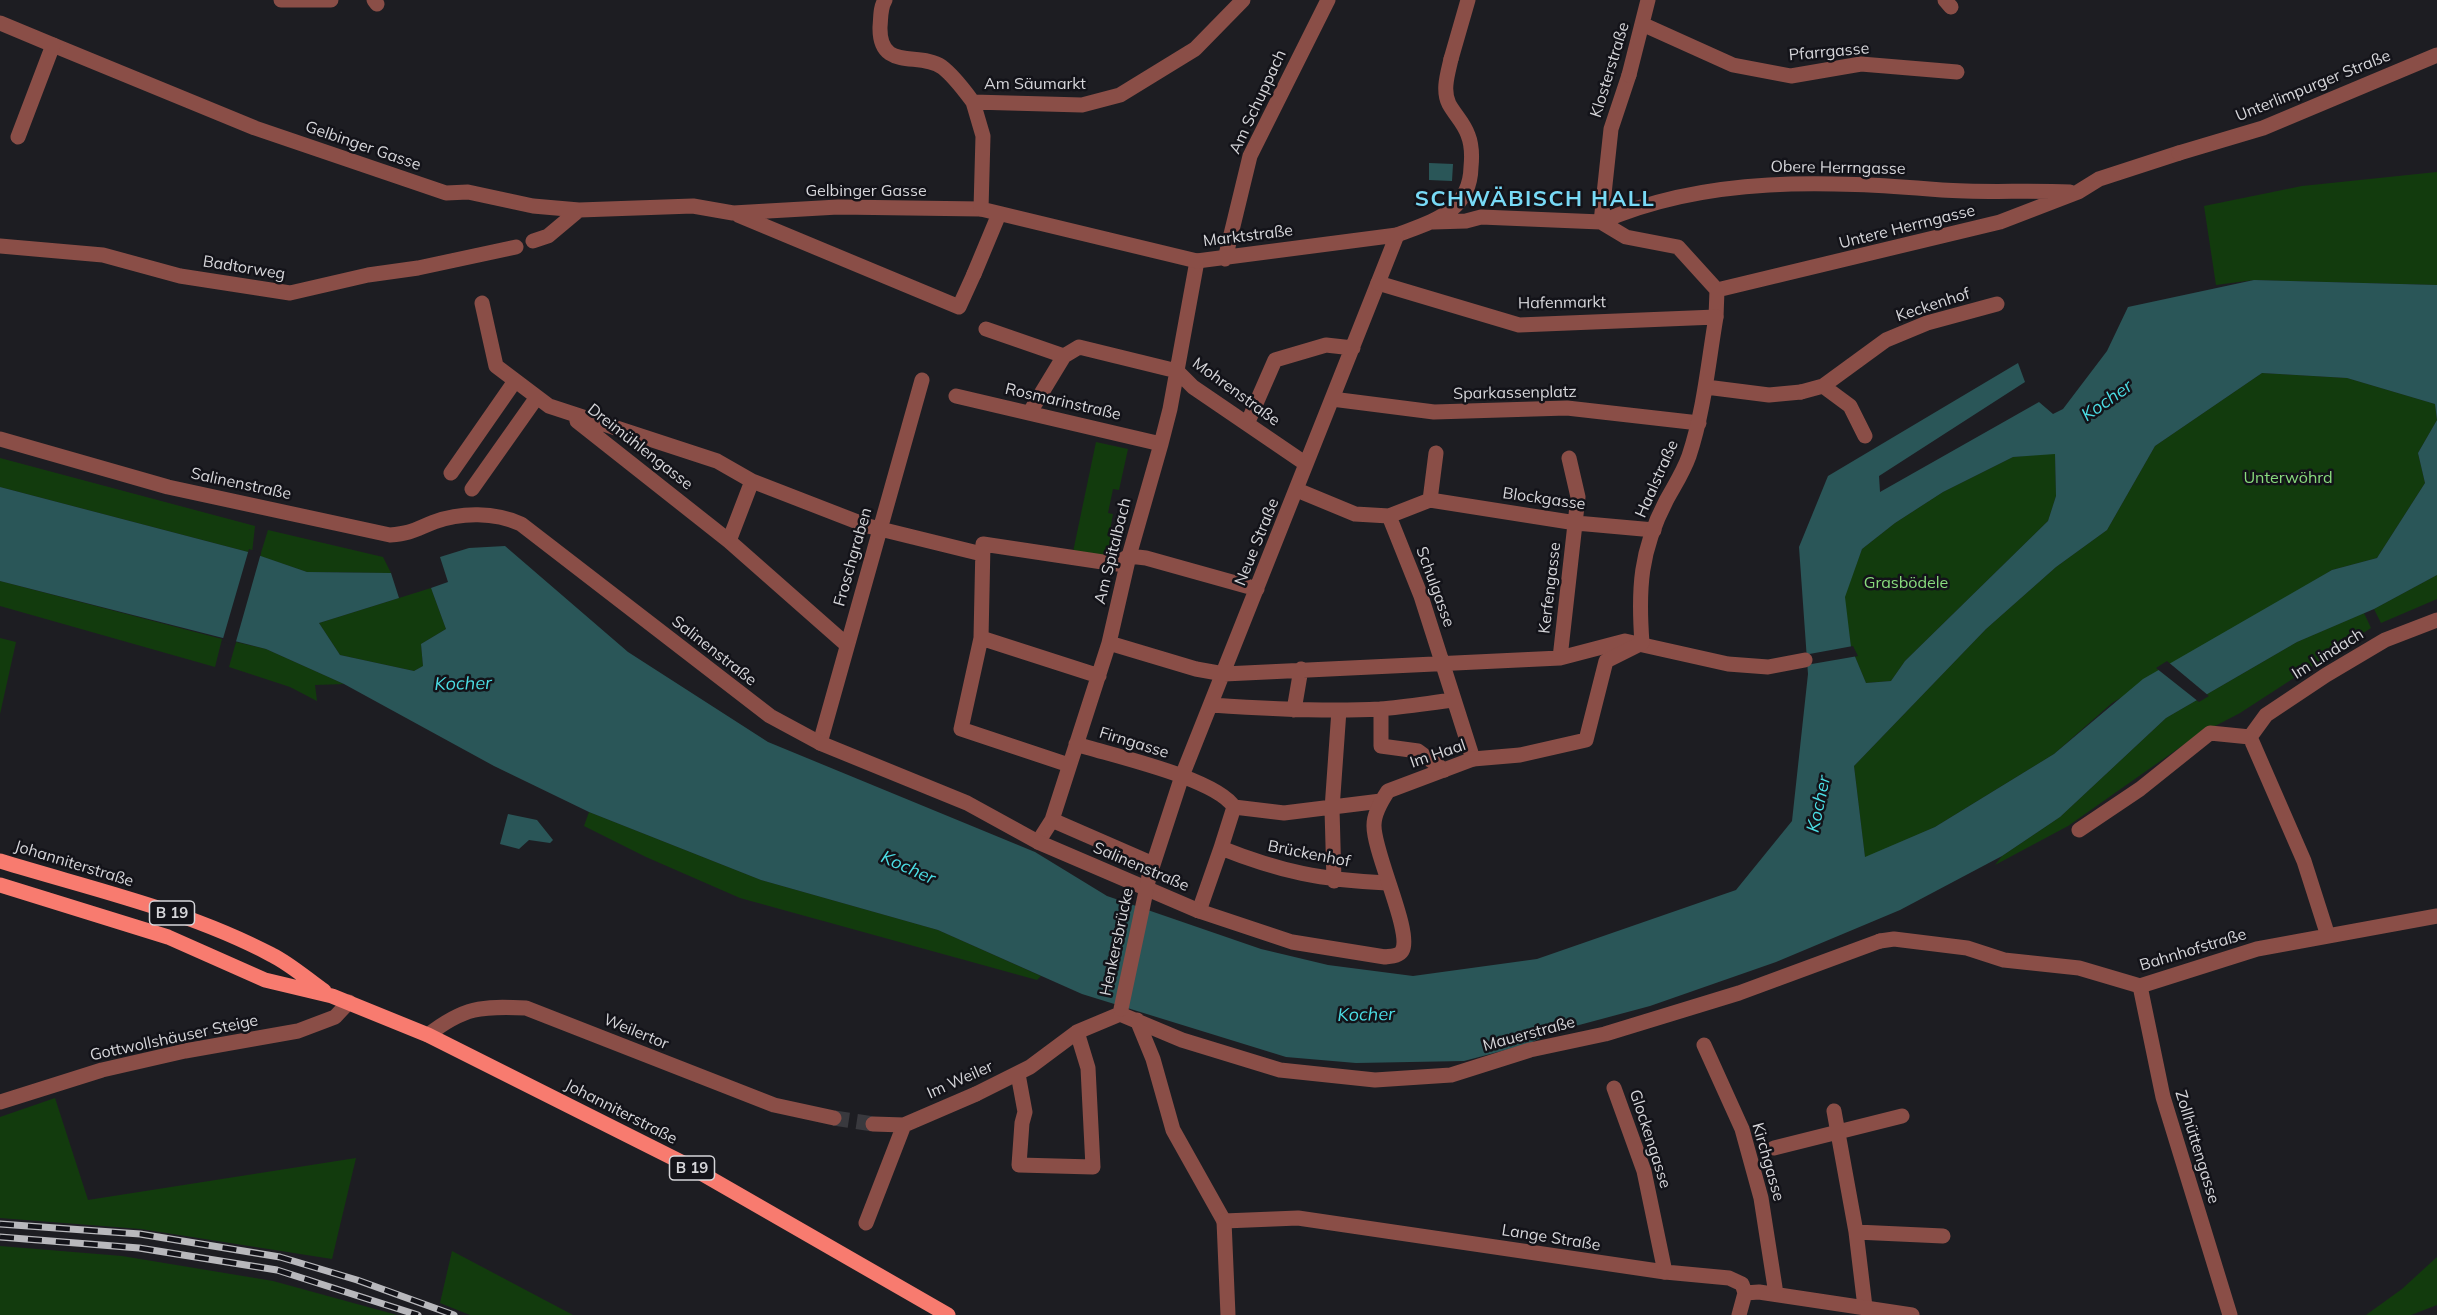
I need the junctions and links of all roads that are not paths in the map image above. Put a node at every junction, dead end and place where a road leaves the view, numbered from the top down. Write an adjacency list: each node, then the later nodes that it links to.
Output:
1 (281, 0): 2 (street)
2 (331, 0)
3 (885, 0): 13 (street)
4 (1243, 0): 13 (street, Am Säumarkt)
5 (1328, 0): 27 (street, Am Schuppach)
6 (1468, 0): 21 (street)
7 (1648, 0): 9 (street, Klosterstraße)
8 (0, 23): 10 (street, Gelbinger Gasse)
9 (1642, 24): 12 (street, Pfarrgasse); 22 (street, Klosterstraße)
10 (52, 45): 14 (street); 18 (street, Gelbinger Gasse)
11 (2437, 55): 15 (street, Unterlimpurger Straße)
12 (1957, 72)
13 (973, 102): 17 (street, Am Säumarkt)
14 (18, 137)
15 (2099, 179): 16 (street, Untere Herrngasse)
16 (2078, 192): 22 (street, Obere Herrngasse); 30 (street, Untere Herrngasse)
17 (981, 209): 19 (street, Gelbinger Gasse); 20 (street, Gelbinger Gasse)
18 (579, 210): 19 (street, Gelbinger Gasse); 24 (street)
19 (733, 213): 20 (street, Gelbinger Gasse)
20 (999, 214): 28 (street, Marktstraße)
21 (1433, 222): 22 (street); 23 (street, Marktstraße)
22 (1601, 222): 30 (street)
23 (1397, 235): 27 (street, Marktstraße); 29 (street, Neue Straße)
24 (532, 241)
25 (0, 246): 26 (street, Badtorweg)
26 (516, 247)
27 (1225, 259): 28 (street, Marktstraße)
28 (1197, 261): 37 (street, Am Spitalbach)
29 (1378, 283): 33 (street, Hafenmarkt); 35 (street, Neue Straße)
30 (1717, 290): 33 (street, Haalstraße)
31 (482, 303): 39 (street)
32 (1997, 304): 40 (street, Keckenhof)
33 (1716, 317): 41 (street, Haalstraße)
34 (986, 329): 36 (street)
35 (1353, 348): 44 (street, Neue Straße); 48 (street)
36 (1064, 356): 37 (street, Mohrenstraße); 45 (street)
37 (1177, 371): 48 (street, Mohrenstraße); 51 (street, Am Spitalbach)
38 (922, 380): 62 (street, Froschgraben)
39 (515, 381): 43 (street); 55 (street)
40 (1823, 386): 41 (street); 49 (street)
41 (1706, 387): 47 (street, Haalstraße)
42 (956, 396): 45 (street, Rosmarinstraße)
43 (537, 397): 46 (street); 57 (street)
44 (1332, 399): 47 (street, Sparkassenplatz); 54 (street, Neue Straße)
45 (1030, 412): 51 (street, Rosmarinstraße)
46 (569, 415): 56 (street, Dreimühlengasse); 64 (street, Dreimühlengasse)
47 (1699, 423): 63 (street, Haalstraße)
48 (1247, 424): 54 (street, Mohrenstraße)
49 (1865, 436)
50 (0, 439): 85 (street, Salinenstraße)
51 (1161, 444): 66 (street, Am Spitalbach)
52 (1436, 453): 59 (street)
53 (1569, 458): 61 (street, Kerfengasse)
54 (1306, 464): 58 (street, Neue Straße)
55 (451, 473)
56 (752, 481): 62 (street, Dreimühlengasse); 64 (street)
57 (471, 489)
58 (1297, 489): 60 (street); 67 (street, Neue Straße)
59 (1430, 500): 60 (street); 61 (street, Blockgasse)
60 (1389, 516): 75 (street, Schulgasse)
61 (1576, 523): 63 (street, Blockgasse); 73 (street, Kerfengasse)
62 (880, 528): 65 (street, Dreimühlengasse); 72 (street, Froschgraben)
63 (1654, 530): 71 (street, Haalstraße)
64 (729, 541): 72 (street, Dreimühlengasse)
65 (982, 555): 66 (street); 69 (street)
66 (1129, 556): 67 (street); 70 (street, Am Spitalbach)
67 (1257, 589): 77 (street, Neue Straße)
68 (2437, 620): 84 (street, Im Lindach)
69 (981, 638): 78 (street); 88 (street)
70 (1109, 643): 77 (street); 78 (street, Am Spitalbach)
71 (1642, 643): 73 (street); 74 (street); 87 (street, Im Haal)
72 (847, 645): 85 (street, Froschgraben)
73 (1560, 658): 75 (street)
74 (1805, 660)
75 (1442, 662): 76 (street); 79 (street, Schulgasse)
76 (1301, 669): 77 (street); 82 (street)
77 (1224, 674): 80 (street, Neue Straße)
78 (1099, 676): 86 (street, Am Spitalbach)
79 (1454, 700): 81 (street); 87 (street, Schulgasse)
80 (1212, 705): 82 (street); 90 (street, Neue Straße)
81 (1381, 709): 83 (street); 89 (street)
82 (1294, 710): 83 (street)
83 (1339, 710): 93 (street)
84 (2250, 737): 95 (street); 105 (street)
85 (820, 743): 96 (street, Salinenstraße)
86 (1076, 744): 88 (street, Am Spitalbach); 90 (street, Firngasse)
87 (1473, 759): 89 (street, Im Haal)
88 (1069, 765): 94 (street, Am Spitalbach)
89 (1444, 770): 91 (street, Im Haal)
90 (1182, 776): 92 (street, Firngasse); 99 (street, Neue Straße)
91 (1381, 801): 93 (street); 101 (street)
92 (1234, 807): 93 (street); 97 (street)
93 (1332, 808): 100 (street)
94 (1052, 820): 96 (street, Am Spitalbach); 99 (street)
95 (2079, 830)
96 (1038, 842): 103 (street, Salinenstraße)
97 (1221, 848): 100 (street, Brückenhof); 103 (street)
98 (0, 861): 108 (main road, Johanniterstraße / B 19)
99 (1151, 870): 110 (street, Henkersbrücke, bridge)
100 (1334, 880): 101 (street, Brückenhof)
101 (1387, 883): 103 (street, Salinenstraße)
102 (0, 885): 108 (main road, Johanniterstraße / B 19)
103 (1199, 911)
104 (2437, 916): 105 (street, Bahnhofstraße)
105 (2328, 936): 107 (street, Bahnhofstraße)
106 (1925, 943): 107 (street, Bahnhofstraße); 111 (street, Mauerstraße)
107 (2140, 986): 137 (street, Zollhüttengasse)
108 (332, 996): 109 (main road, Johanniterstraße)
109 (349, 1002): 113 (main road, Johanniterstraße / B 19); 117 (street, Gottwollshäuser Steige)
110 (1121, 1012): 111 (street, Mauerstraße); 112 (street, Im Weiler)
111 (1137, 1020): 125 (street)
112 (1077, 1032): 115 (street, Im Weiler); 115 (street)
113 (428, 1035): 120 (street, Weilertor); 133 (main road, Johanniterstraße / B 19)
114 (1704, 1045): 131 (street, Kirchgasse)
115 (1018, 1074): 122 (street, Im Weiler)
116 (1614, 1088): 129 (street, Glockengasse)
117 (0, 1102)
118 (1834, 1112): 123 (street)
119 (1902, 1116): 123 (street)
120 (834, 1118)
121 (873, 1124): 122 (street)
122 (904, 1125): 126 (street)
123 (1838, 1131): 124 (street); 127 (street)
124 (1774, 1148)
125 (1224, 1221): 129 (street, Lange Straße); 134 (street)
126 (866, 1223)
127 (1857, 1232): 128 (street); 132 (street)
128 (1944, 1236)
129 (1665, 1272): 130 (street, Lange Straße)
130 (1745, 1293): 131 (street); 135 (street)
131 (1776, 1294): 132 (street)
132 (1865, 1307): 136 (street)
133 (948, 1315)
134 (1228, 1315)
135 (1739, 1315)
136 (1912, 1315)
137 (2229, 1315)

